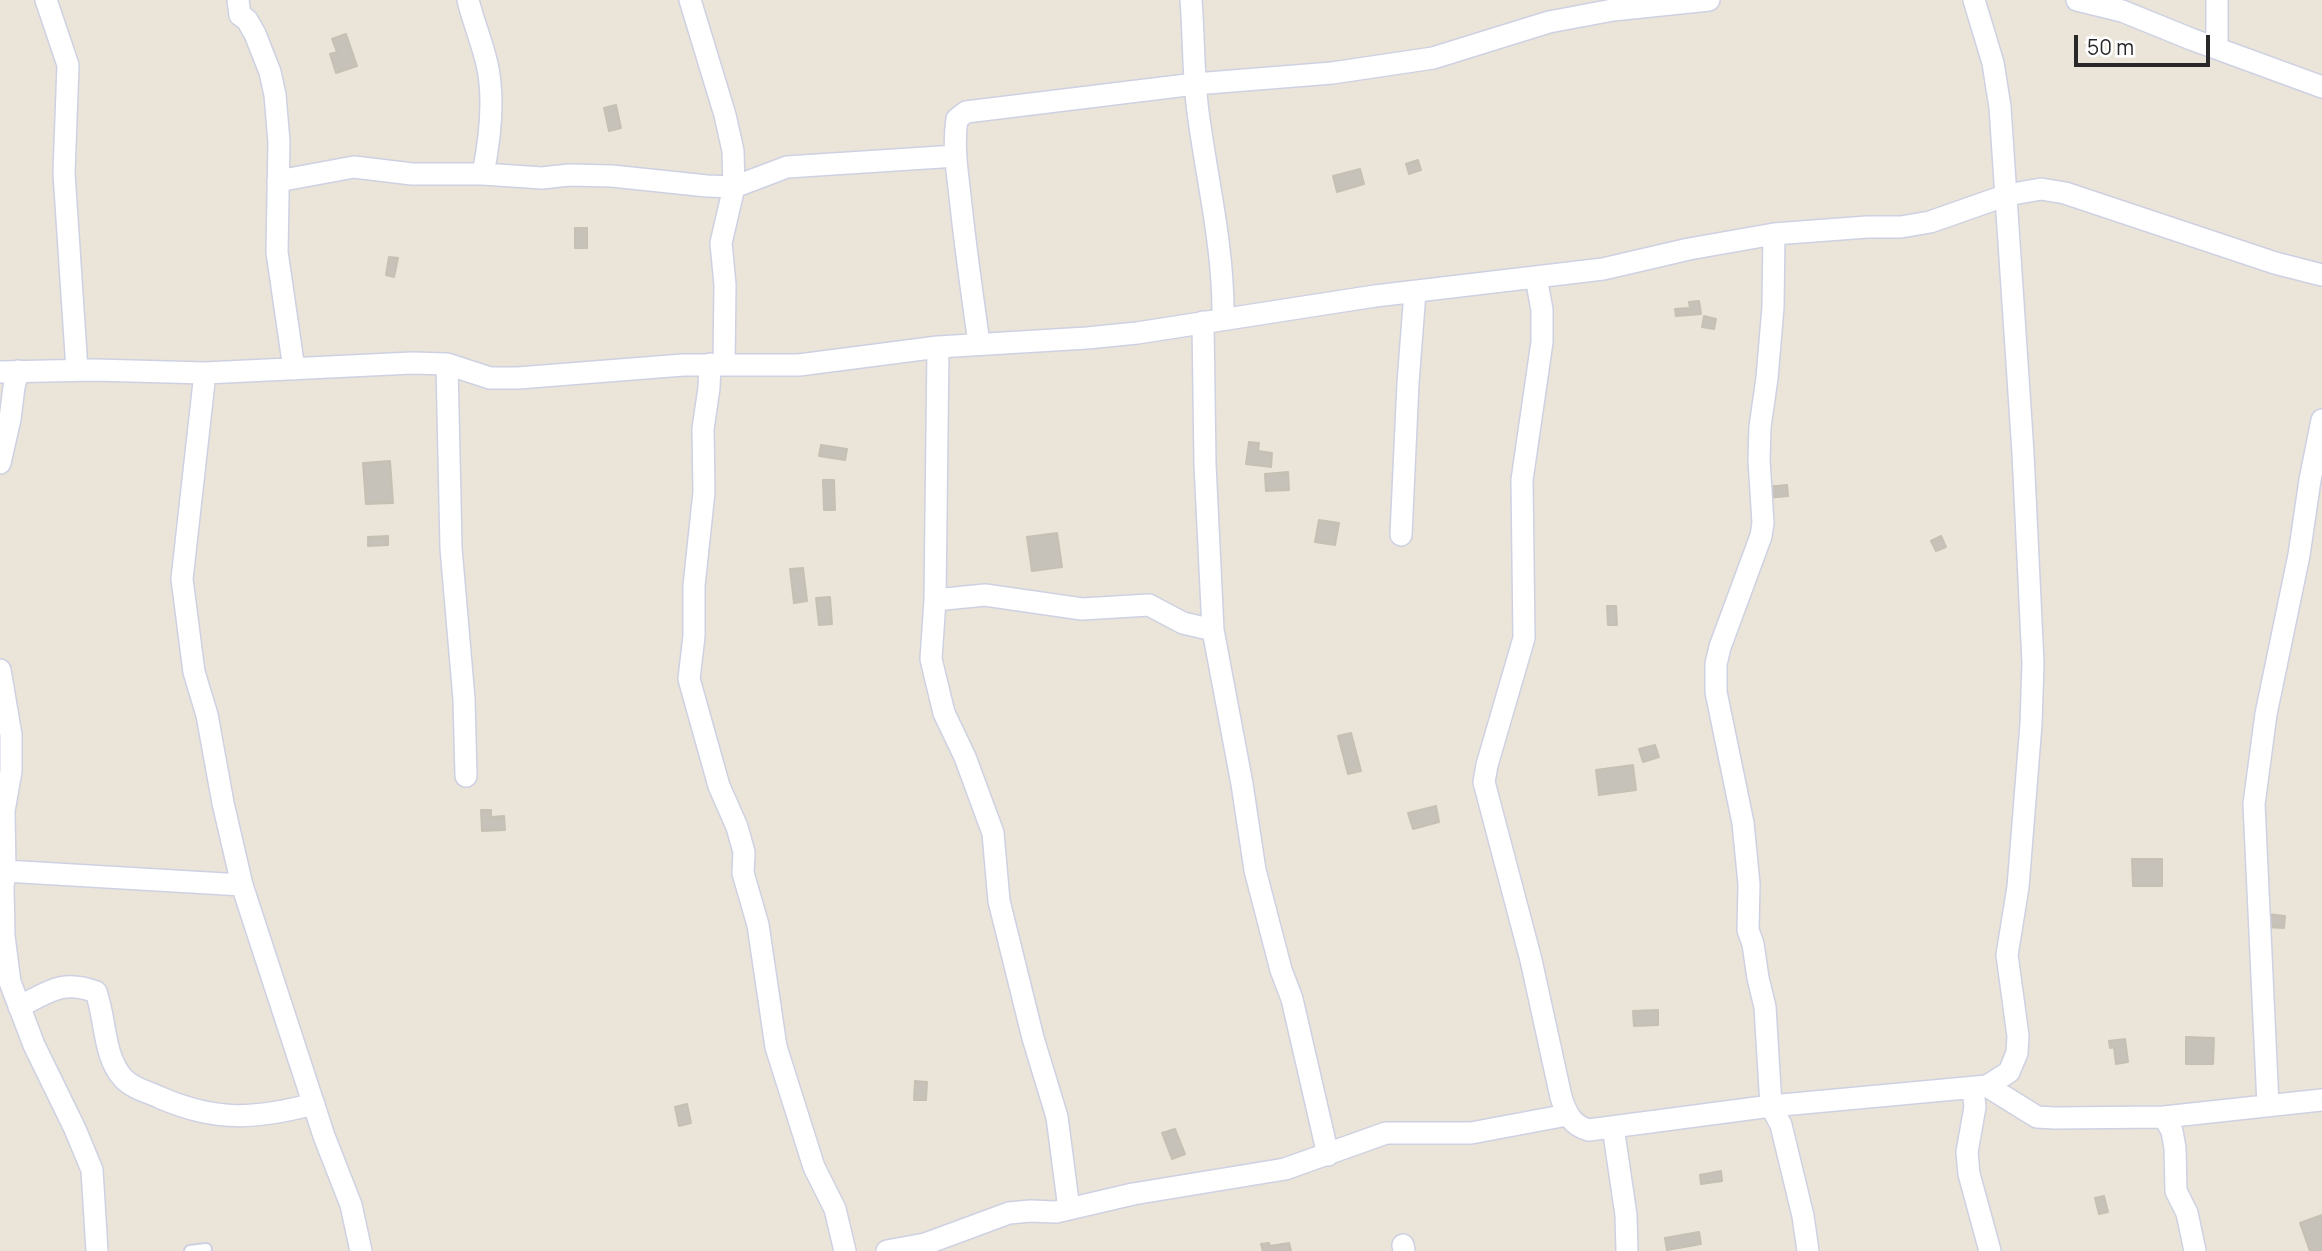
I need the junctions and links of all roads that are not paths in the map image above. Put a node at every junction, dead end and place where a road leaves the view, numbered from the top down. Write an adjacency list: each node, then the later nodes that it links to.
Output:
1 (46, 0): 28 (street)
2 (237, 0): 15 (street)
3 (468, 0): 14 (street)
4 (690, 0): 16 (street)
5 (1191, 0): 11 (street)
6 (1709, 0): 11 (street)
7 (1974, 0): 17 (street)
8 (2077, 0): 10 (street)
9 (2217, 0): 10 (street)
10 (2217, 48): 12 (street)
11 (1195, 84): 13 (street); 22 (street)
12 (2322, 87)
13 (956, 156): 16 (street); 23 (street)
14 (483, 174): 15 (street); 16 (street)
15 (278, 181): 27 (street)
16 (734, 187): 26 (street)
17 (2007, 195): 18 (street); 19 (street); 42 (street)
18 (1774, 234): 20 (street); 46 (street)
19 (2322, 275)
20 (1536, 277): 21 (street); 47 (street)
21 (1415, 292): 22 (street); 33 (street)
22 (1213, 320): 23 (street); 35 (street)
23 (979, 343): 24 (street)
24 (938, 347): 26 (street); 34 (street)
25 (447, 364): 26 (street); 27 (street); 38 (street)
26 (717, 365): 56 (street)
27 (294, 369): 30 (street)
28 (77, 370): 29 (street); 30 (street)
29 (9, 371): 32 (street)
30 (205, 373): 40 (street)
31 (2322, 420): 45 (street)
32 (0, 463)
33 (1401, 535)
34 (934, 600): 35 (street); 51 (street)
35 (1213, 630): 50 (street)
36 (0, 670): 37 (street)
37 (3, 708): 39 (street)
38 (466, 776)
39 (5, 870): 40 (street); 41 (street)
40 (242, 885): 44 (street)
41 (19, 1007): 44 (street); 53 (street)
42 (1980, 1088): 46 (street); 48 (street); 60 (street)
43 (2322, 1100): 45 (street)
44 (314, 1104): 55 (street)
45 (2268, 1105): 48 (street)
46 (1771, 1106): 49 (street); 59 (street)
47 (1567, 1115): 49 (street); 50 (street)
48 (2164, 1117): 61 (street)
49 (1613, 1127): 58 (street)
50 (1328, 1155): 51 (street)
51 (1069, 1209): 57 (street)
52 (206, 1249): 54 (lane)
53 (97, 1251)
54 (190, 1251)
55 (361, 1251)
56 (845, 1251)
57 (887, 1251)
58 (1627, 1251)
59 (1808, 1251)
60 (1990, 1251)
61 (2195, 1251)

